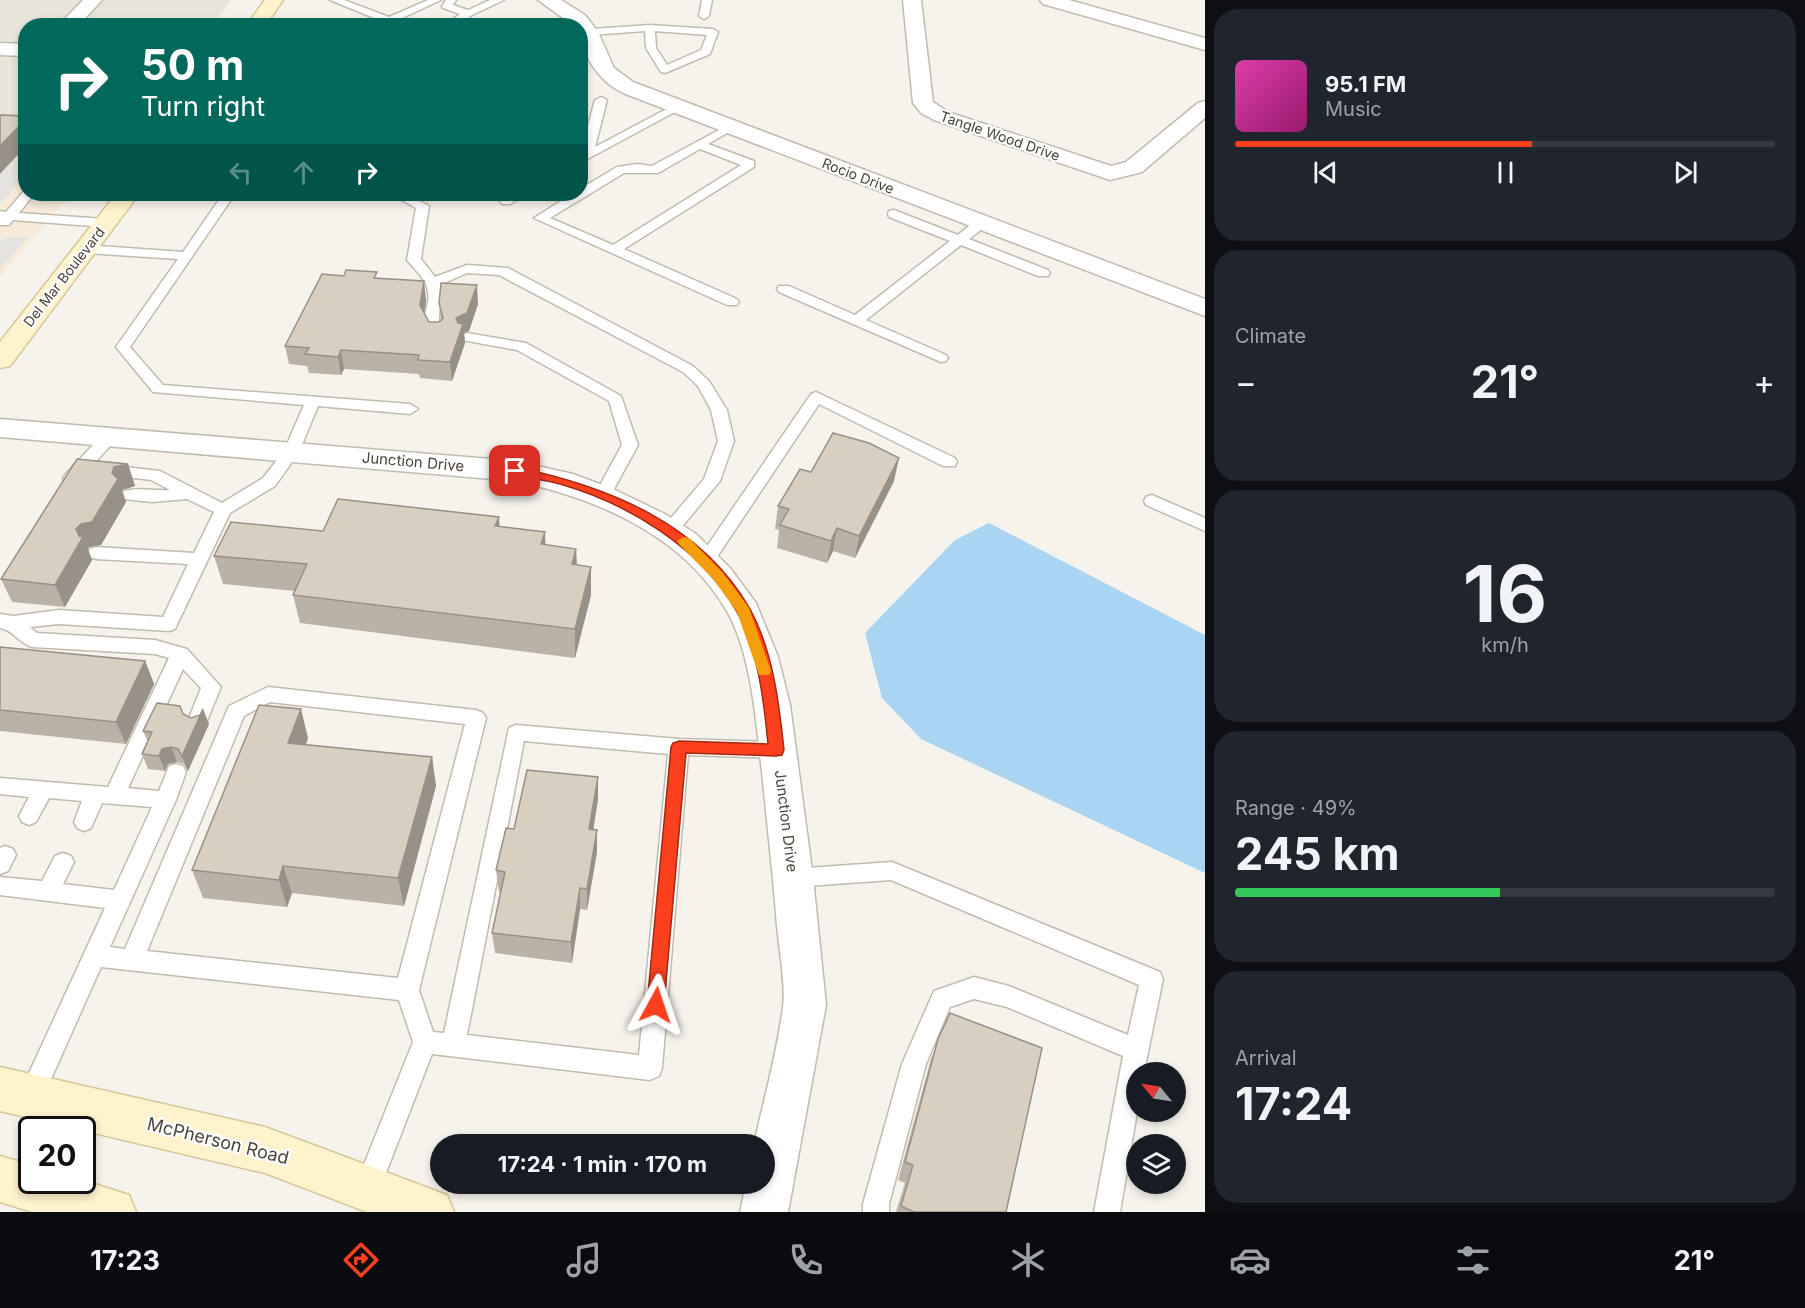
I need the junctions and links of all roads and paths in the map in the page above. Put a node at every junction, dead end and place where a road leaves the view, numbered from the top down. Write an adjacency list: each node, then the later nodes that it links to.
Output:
1 (93, 0): 13 (street)
2 (274, 0): 14 (main road)
3 (334, 0): 15 (lane)
4 (436, 0): 16 (lane)
5 (451, 0): 11 (lane)
6 (500, 0): 11 (lane)
7 (547, 0): 18 (street, Rocio Drive)
8 (707, 0): 12 (lane)
9 (912, 0): 27 (street, Tangle Wood Drive)
10 (1049, 0): 22 (street)
11 (468, 14): 17 (lane)
12 (704, 16)
13 (75, 18)
14 (261, 18)
15 (384, 18)
16 (395, 18)
17 (462, 18)
18 (579, 18)
19 (588, 28): 21 (street, Rocio Drive)
20 (650, 28): 20 (lane); 21 (lane)
21 (591, 32): 26 (street, Rocio Drive)
22 (1205, 44)
23 (0, 49): 24 (street)
24 (18, 50)
25 (601, 100): 29 (lane)
26 (678, 107): 28 (street, Rocio Drive); 31 (lane)
27 (1204, 108)
28 (730, 127): 30 (lane); 41 (street, Rocio Drive)
29 (588, 145)
30 (700, 145): 32 (lane); 45 (lane)
31 (588, 157)
32 (588, 190)
33 (20, 201): 39 (lane)
34 (122, 201): 40 (main road, Del Mar Boulevard)
35 (224, 201): 46 (lane)
36 (412, 201): 48 (lane)
37 (569, 201): 45 (lane)
38 (894, 214): 43 (lane)
39 (5, 215): 40 (lane); 42 (lane)
40 (105, 223): 44 (main road, Del Mar Boulevard)
41 (981, 223): 43 (lane); 51 (street, Rocio Drive)
42 (0, 226)
43 (960, 240): 47 (lane); 52 (lane)
44 (86, 249): 46 (lane); 56 (main road, Del Mar Boulevard)
45 (614, 250): 50 (lane)
46 (187, 256): 57 (lane)
47 (1043, 273)
48 (434, 283): 53 (lane); 71 (lane)
49 (784, 289): 52 (lane)
50 (732, 302)
51 (1205, 308)
52 (856, 321): 55 (lane)
53 (436, 335)
54 (467, 337): 67 (lane)
55 (941, 358)
56 (0, 360)
57 (313, 401): 58 (lane); 61 (lane)
58 (410, 409)
59 (0, 428): 60 (street, Junction Drive)
60 (111, 435): 61 (street, Junction Drive); 63 (lane)
61 (291, 452): 67 (street, Junction Drive); 69 (lane)
62 (949, 462): 74 (lane)
63 (80, 468): 64 (lane); 65 (lane)
64 (72, 491)
65 (193, 493): 66 (lane); 69 (lane)
66 (130, 495)
67 (602, 496): 71 (street, Junction Drive)
68 (1152, 501): 70 (lane)
69 (223, 510): 73 (lane)
70 (1205, 525)
71 (669, 531): 74 (street, Junction Drive)
72 (96, 553): 73 (lane)
73 (198, 559): 75 (lane)
74 (705, 562): 79 (street, Junction Drive)
75 (7, 622): 76 (lane)
76 (180, 654): 77 (lane); 83 (lane)
77 (197, 723)
78 (679, 747): 79 (lane); 96 (lane); 96 (lane)
79 (776, 750): 88 (street, Junction Drive)
80 (176, 772): 84 (lane)
81 (0, 786): 82 (lane)
82 (43, 790): 83 (lane); 85 (lane)
83 (104, 795): 84 (lane); 86 (lane)
84 (166, 800): 91 (lane)
85 (29, 816)
86 (84, 822)
87 (63, 862): 90 (lane)
88 (793, 878): 97 (lane); 103 (street, Junction Drive)
89 (0, 886): 90 (lane)
90 (48, 892): 91 (lane)
91 (120, 900): 92 (lane)
92 (94, 956): 93 (lane); 98 (lane)
93 (132, 960): 94 (lane); 94 (lane)
94 (406, 990): 95 (lane)
95 (425, 1042): 96 (lane); 100 (lane)
96 (453, 1046)
97 (1136, 1050): 104 (lane); 105 (lane)
98 (15, 1093): 100 (main road, McPherson Road)
99 (0, 1179): 101 (main road)
100 (368, 1187): 102 (main road, McPherson Road)
101 (101, 1210)
102 (430, 1212)
103 (764, 1212)
104 (876, 1212)
105 (1107, 1212)

